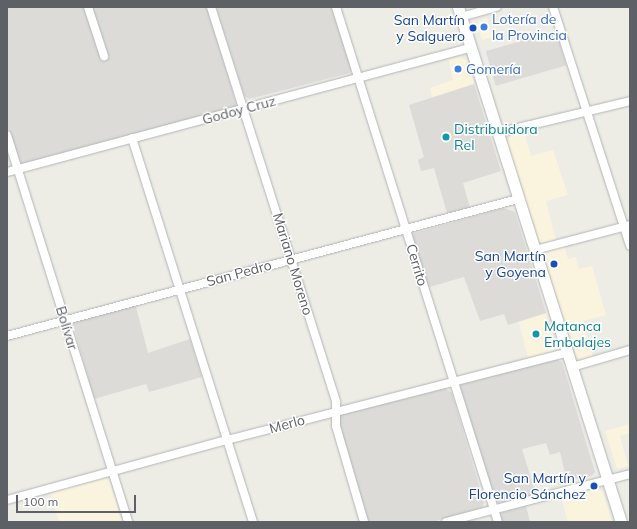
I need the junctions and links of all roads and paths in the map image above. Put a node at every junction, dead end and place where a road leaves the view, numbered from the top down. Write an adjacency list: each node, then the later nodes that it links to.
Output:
1 (88, 7): 8 (street)
2 (211, 7): 11 (street, Mariano Moreno)
3 (336, 7): 9 (street, Cerrito)
4 (497, 7): 6 (street)
5 (553, 7): 12 (street)
6 (459, 12): 7 (main road)
7 (471, 48): 9 (street, Godoy Cruz); 13 (main road)
8 (104, 56)
9 (359, 78): 11 (street, Godoy Cruz); 20 (street, Cerrito)
10 (630, 101): 12 (street)
11 (244, 108): 15 (street, Godoy Cruz); 23 (street, Mariano Moreno)
12 (586, 112): 13 (street); 19 (street)
13 (498, 133): 18 (main road)
14 (7, 134): 16 (street, Bolívar)
15 (132, 138): 16 (street, Godoy Cruz); 24 (street)
16 (18, 169): 17 (street, Godoy Cruz); 25 (street, Bolívar)
17 (7, 172)
18 (518, 200): 20 (street, San Pedro); 22 (main road)
19 (627, 226): 21 (street); 22 (street)
20 (406, 229): 23 (street, San Pedro); 30 (street, Cerrito)
21 (630, 246)
22 (535, 250): 28 (main road)
23 (291, 259): 24 (street, San Pedro); 31 (street, Mariano Moreno)
24 (179, 289): 25 (street, San Pedro); 32 (street)
25 (64, 319): 26 (street, San Pedro); 33 (street, Bolívar)
26 (7, 336)
27 (630, 350): 29 (street)
28 (568, 353): 29 (main road); 30 (street, Merlo)
29 (572, 367): 35 (main road)
30 (453, 382): 31 (street, Merlo); 37 (street, Cerrito)
31 (335, 412): 32 (street, Merlo); 40 (street, Mariano Moreno)
32 (227, 440): 33 (street, Merlo); 39 (street)
33 (112, 471): 36 (street, Merlo); 38 (street, Bolívar)
34 (630, 474): 35 (street)
35 (607, 480): 37 (street); 43 (main road)
36 (7, 500)
37 (495, 510): 41 (street); 42 (street, Cerrito)
38 (128, 522)
39 (253, 522)
40 (364, 522)
41 (446, 522)
42 (498, 522)
43 (621, 522)

